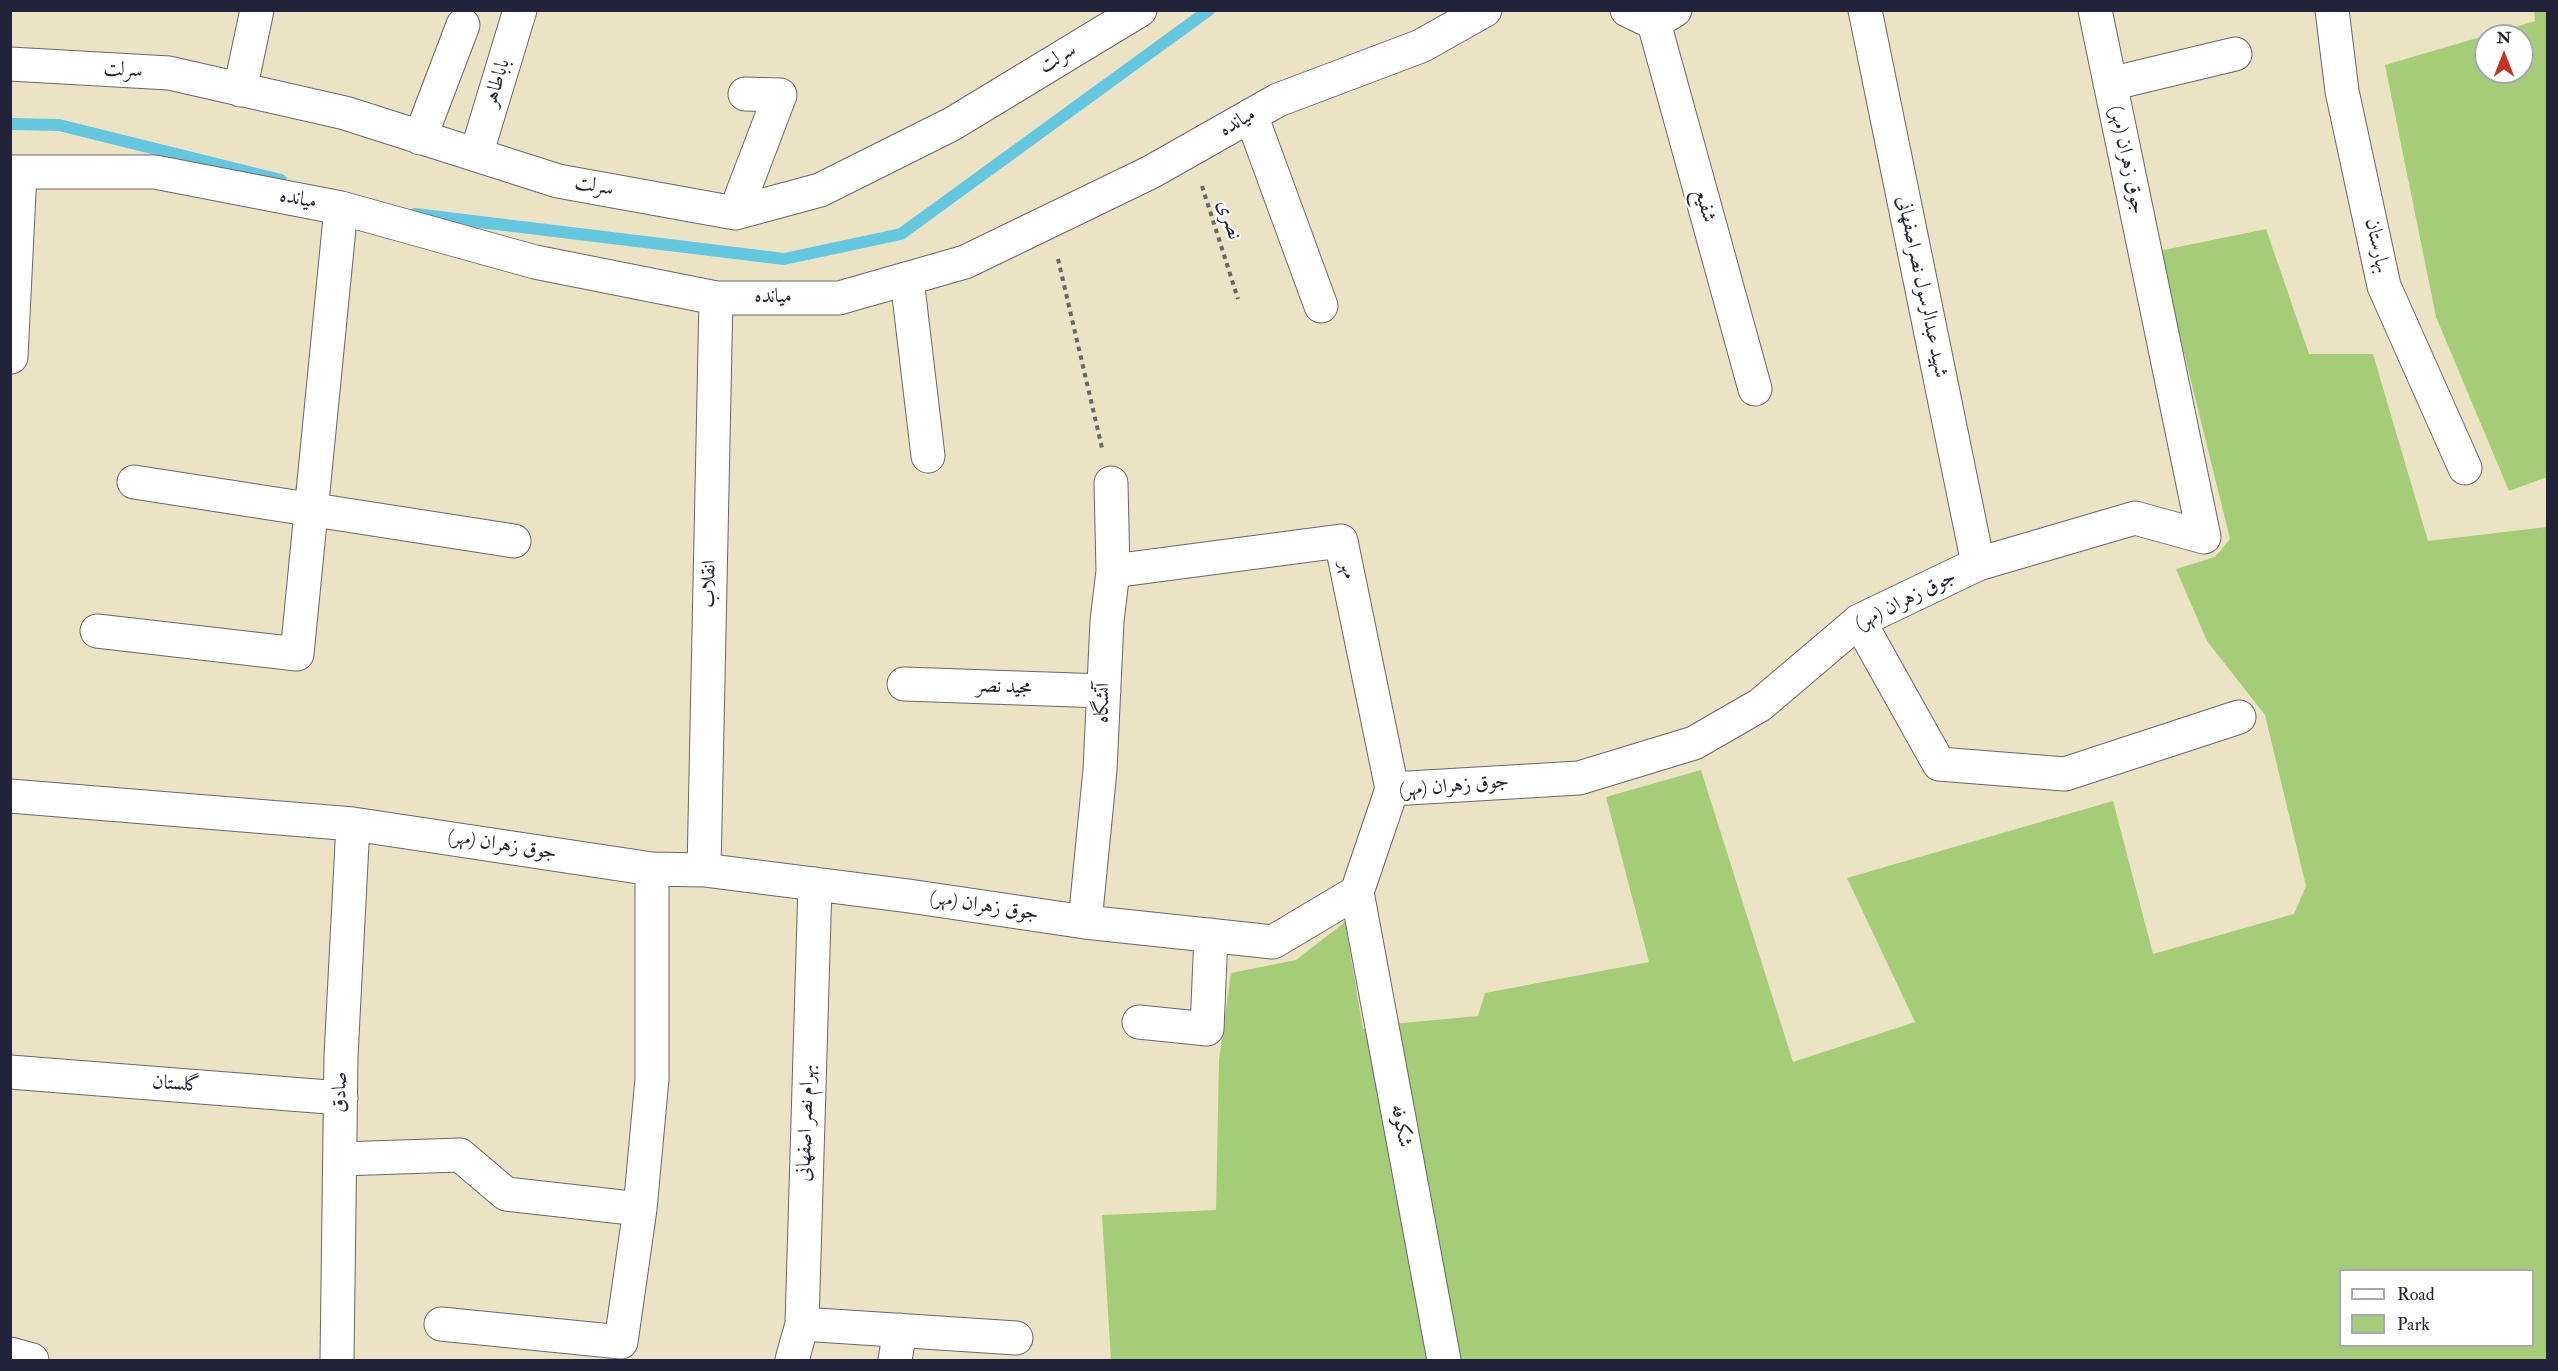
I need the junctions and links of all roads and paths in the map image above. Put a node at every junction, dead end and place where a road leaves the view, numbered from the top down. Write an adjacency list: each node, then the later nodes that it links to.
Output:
1 (257, 10): 14 (street)
2 (520, 10): 19 (street, باباطاهر)
3 (1140, 10): 9 (street, سرلت)
4 (1485, 10): 16 (street, میانده)
5 (1864, 10): 36 (street, شهید عبدالرسول نصراصفهانی)
6 (2095, 10): 13 (street, جوق زهران (مهر))
7 (2332, 10): 31 (street, بهارستان)
8 (1652, 15): 29 (street, شفیع)
9 (1107, 19): 22 (street, سرلت)
10 (463, 25): 17 (street)
11 (2235, 54): 13 (street)
12 (10, 64): 14 (street, سرلت)
13 (2110, 84): 36 (street, جوق زهران (مهر))
14 (240, 90): 17 (street, سرلت)
15 (745, 94): 22 (street)
16 (1251, 115): 18 (street, میانده); 27 (street)
17 (420, 138): 19 (street, سرلت)
18 (1190, 150): 23 (street, میانده); 26 (path, نصری)
19 (476, 155): 22 (street, سرلت)
20 (15, 172): 21 (street, میانده); 28 (street)
21 (341, 208): 25 (street, میانده); 34 (street)
22 (735, 213)
23 (1049, 222): 24 (street, میانده); 33 (path)
24 (907, 279): 25 (street, میانده); 30 (street)
25 (716, 298): 47 (street, انقلاب)
26 (1238, 299)
27 (1321, 306)
28 (11, 357)
29 (1755, 389)
30 (928, 456)
31 (2465, 468)
32 (134, 482): 34 (street)
33 (1111, 483): 37 (street, آتشگاه)
34 (311, 509): 35 (street); 39 (street)
35 (514, 542)
36 (1978, 564): 38 (street, جوق زهران (مهر))
37 (1113, 571): 41 (street, آتشگاه); 43 (street, مهر)
38 (1859, 621): 42 (street); 43 (street, جوق زهران (مهر))
39 (97, 632)
40 (904, 684): 41 (street, مجید نصر)
41 (1104, 691): 50 (street, آتشگاه)
42 (2239, 717)
43 (1392, 789): 49 (street, جوق زهران (مهر))
44 (10, 796): 45 (street, جوق زهران (مهر))
45 (353, 824): 46 (street, جوق زهران (مهر)); 54 (street, صادق)
46 (652, 869): 47 (street, جوق زهران (مهر)); 56 (street)
47 (704, 870): 48 (street, جوق زهران (مهر))
48 (815, 884): 50 (street, جوق زهران (مهر)); 58 (street, بهرام نصر اصفهانی)
49 (1357, 892): 51 (street, جوق زهران (مهر)); 65 (street, شکوفه)
50 (1085, 922): 51 (street, جوق زهران (مهر))
51 (1211, 935): 52 (street)
52 (1139, 1022)
53 (10, 1072): 54 (street, گلستان)
54 (341, 1098): 55 (street, صادق)
55 (340, 1159): 56 (street); 63 (street, صادق)
56 (640, 1209): 57 (street)
57 (441, 1324)
58 (802, 1324): 60 (street); 64 (street, بهرام نصر اصفهانی)
59 (1016, 1338): 60 (street)
60 (897, 1345)
61 (10, 1354): 62 (street)
62 (32, 1360)
63 (338, 1360)
64 (792, 1360)
65 (1444, 1360)

